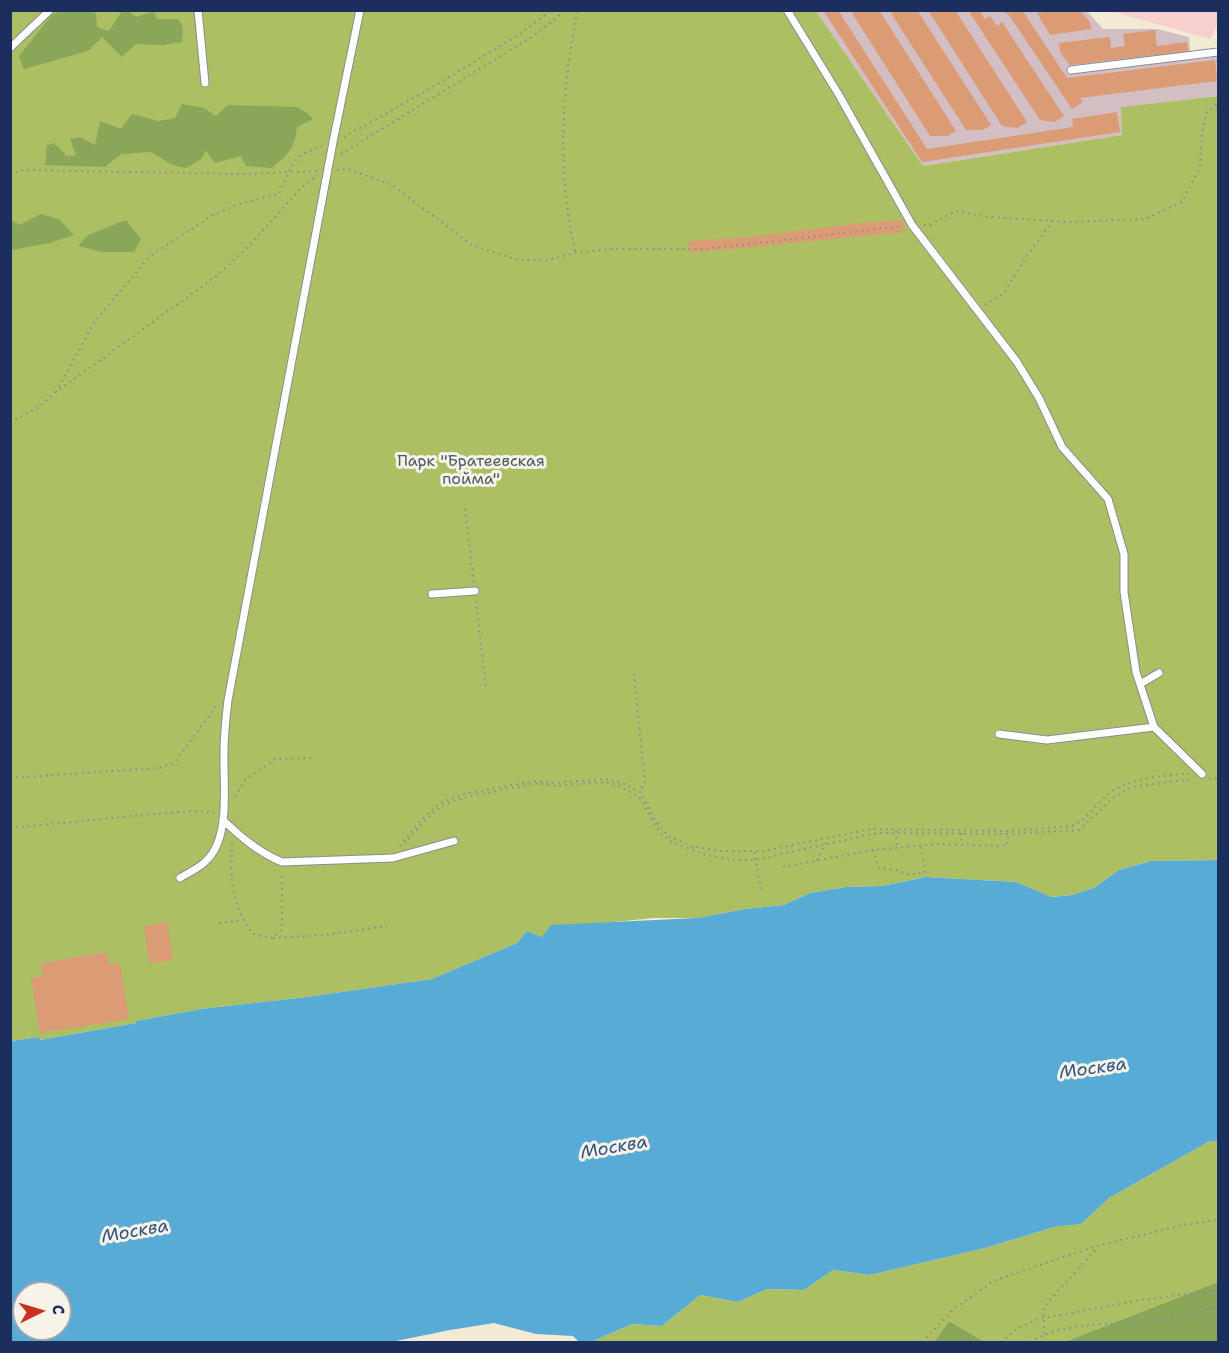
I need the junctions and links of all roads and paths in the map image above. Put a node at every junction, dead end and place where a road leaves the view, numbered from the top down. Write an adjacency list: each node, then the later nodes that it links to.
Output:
1 (198, 10): 11 (lane)
2 (360, 10): 13 (lane)
3 (551, 10): 13 (path)
4 (566, 10): 14 (path)
5 (578, 10): 20 (path)
6 (788, 10): 19 (lane)
7 (48, 11): 8 (lane)
8 (10, 48)
9 (1218, 52): 10 (lane)
10 (1071, 70)
11 (205, 82)
12 (1218, 102): 18 (path)
13 (333, 142): 15 (lane); 16 (path)
14 (340, 154)
15 (329, 171): 16 (path); 20 (path); 22 (path); 29 (lane)
16 (290, 173): 17 (path); 22 (path)
17 (10, 174)
18 (1053, 220): 19 (path); 21 (path)
19 (912, 225): 20 (path); 21 (lane)
20 (576, 253)
21 (978, 310): 28 (lane)
22 (56, 393): 23 (path)
23 (10, 422)
24 (475, 591): 25 (lane)
25 (432, 594)
26 (1158, 673): 28 (lane)
27 (633, 674): 37 (path)
28 (1140, 684): 30 (lane)
29 (228, 700): 35 (path); 38 (lane)
30 (1154, 727): 31 (lane); 34 (lane)
31 (999, 734)
32 (311, 758): 36 (path)
33 (1218, 776): 34 (path); 34 (path)
34 (1202, 777): 43 (path); 43 (path)
35 (10, 778)
36 (231, 790)
37 (640, 792): 49 (path); 52 (path)
38 (223, 817): 39 (path); 40 (lane); 58 (lane)
39 (10, 828)
40 (233, 829): 56 (lane); 60 (path)
41 (896, 830): 42 (path); 44 (path); 46 (path); 50 (path)
42 (961, 831): 43 (path); 47 (path)
43 (1008, 833): 47 (path)
44 (828, 838): 46 (path); 52 (path)
45 (454, 841): 53 (lane)
46 (824, 844): 54 (path); 55 (path)
47 (961, 845): 48 (path)
48 (921, 846): 50 (path); 51 (path)
49 (399, 847)
50 (897, 848): 51 (path)
51 (873, 850): 55 (path)
52 (754, 852): 54 (path)
53 (395, 857): 54 (path); 56 (lane)
54 (755, 860): 59 (path)
55 (816, 861): 57 (path)
56 (282, 862): 63 (path)
57 (783, 867)
58 (180, 878)
59 (761, 889)
60 (243, 920): 61 (path); 63 (path)
61 (219, 923)
62 (387, 926): 63 (path)
63 (273, 938)
64 (1218, 1220): 65 (path)
65 (1100, 1245): 68 (path); 70 (path)
66 (1218, 1290): 68 (path)
67 (1218, 1307): 69 (path)
68 (1044, 1318): 69 (path); 71 (path)
69 (1044, 1334): 72 (path)
70 (922, 1342)
71 (1001, 1342)
72 (1030, 1342)

